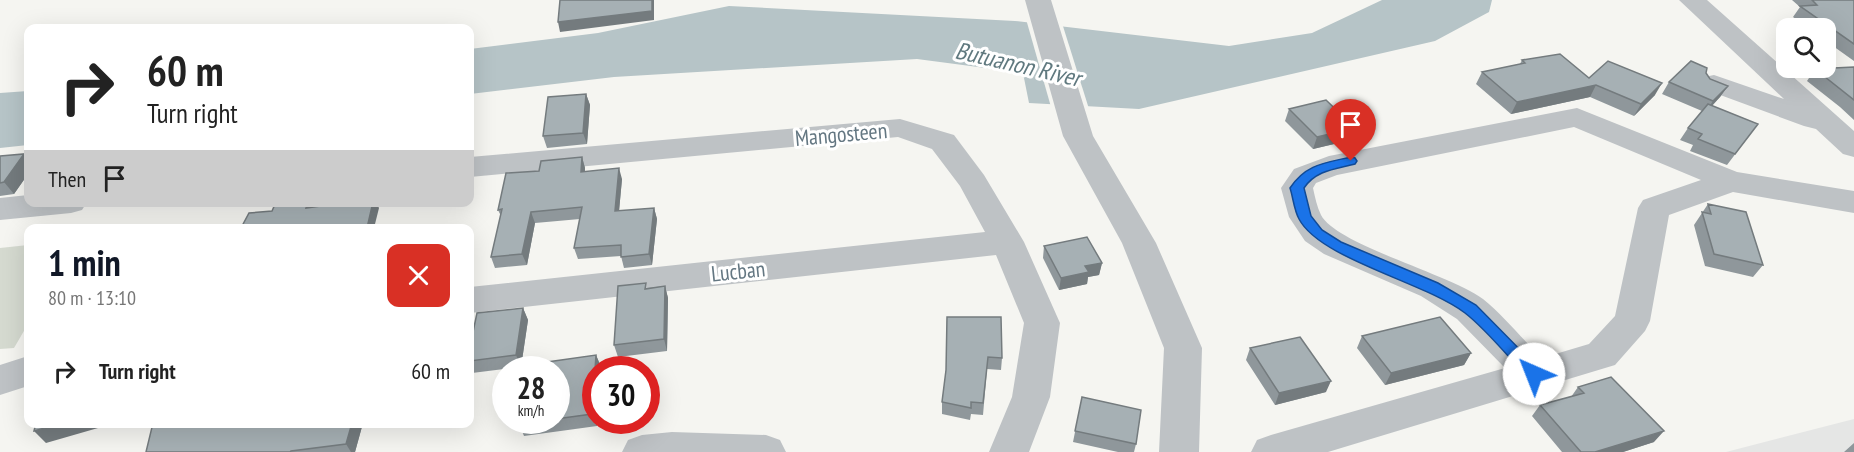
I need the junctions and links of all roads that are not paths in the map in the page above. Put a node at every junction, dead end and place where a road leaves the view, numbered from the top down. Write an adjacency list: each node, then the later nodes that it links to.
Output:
1 (1038, 0): 19 (street)
2 (1692, 0): 4 (street)
3 (1714, 83): 4 (street)
4 (1830, 126): 5 (street)
5 (1854, 147)
6 (474, 167): 11 (street, Mangosteen)
7 (1731, 181): 8 (street); 14 (street); 14 (street)
8 (1854, 202)
9 (24, 207): 10 (street)
10 (0, 209)
11 (1007, 242): 12 (street, Lucban); 18 (street, Mangosteen)
12 (474, 300)
13 (24, 372): 15 (street)
14 (1534, 374): 20 (street)
15 (0, 380)
16 (662, 451): 17 (street)
17 (766, 452)
18 (1009, 452)
19 (1179, 452)
20 (1270, 452)

